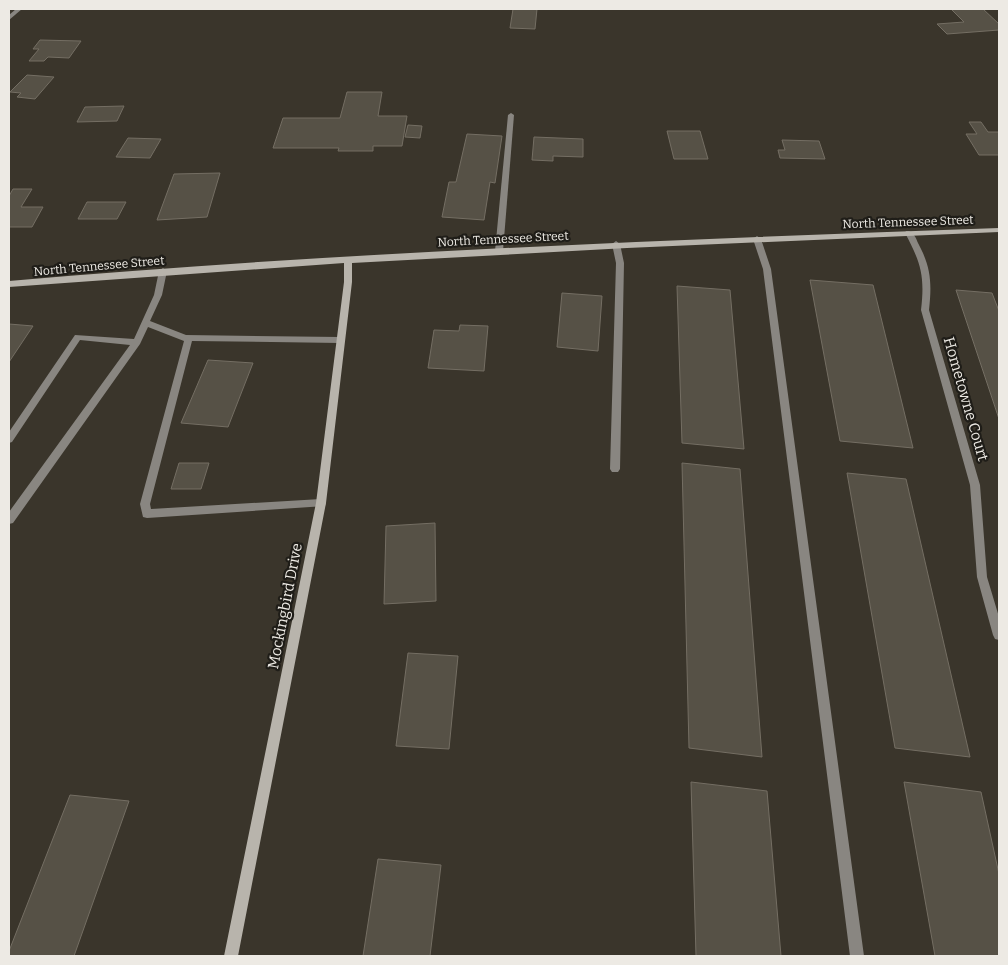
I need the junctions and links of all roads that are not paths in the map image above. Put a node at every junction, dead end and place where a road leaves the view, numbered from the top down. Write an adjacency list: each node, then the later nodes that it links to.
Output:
1 (19, 9): 2 (street)
2 (9, 18)
3 (511, 115): 8 (street)
4 (999, 230): 5 (main road, North Tennessee Street)
5 (909, 233): 6 (main road, North Tennessee Street); 20 (street, Hometowne Court)
6 (757, 239): 7 (main road, North Tennessee Street); 22 (street)
7 (616, 244): 8 (main road, North Tennessee Street); 17 (street)
8 (499, 251): 9 (main road, North Tennessee Street)
9 (348, 259): 10 (main road, North Tennessee Street); 14 (main road, Mockingbird Drive)
10 (163, 271): 11 (main road, North Tennessee Street); 12 (street)
11 (9, 284)
12 (146, 323): 13 (street); 15 (street)
13 (189, 338): 14 (street); 18 (street)
14 (340, 340): 18 (main road, Mockingbird Drive)
15 (137, 342): 16 (street); 19 (street)
16 (9, 439)
17 (615, 469)
18 (321, 503): 21 (main road, Mockingbird Drive)
19 (9, 520)
20 (999, 635)
21 (231, 956)
22 (857, 956)

